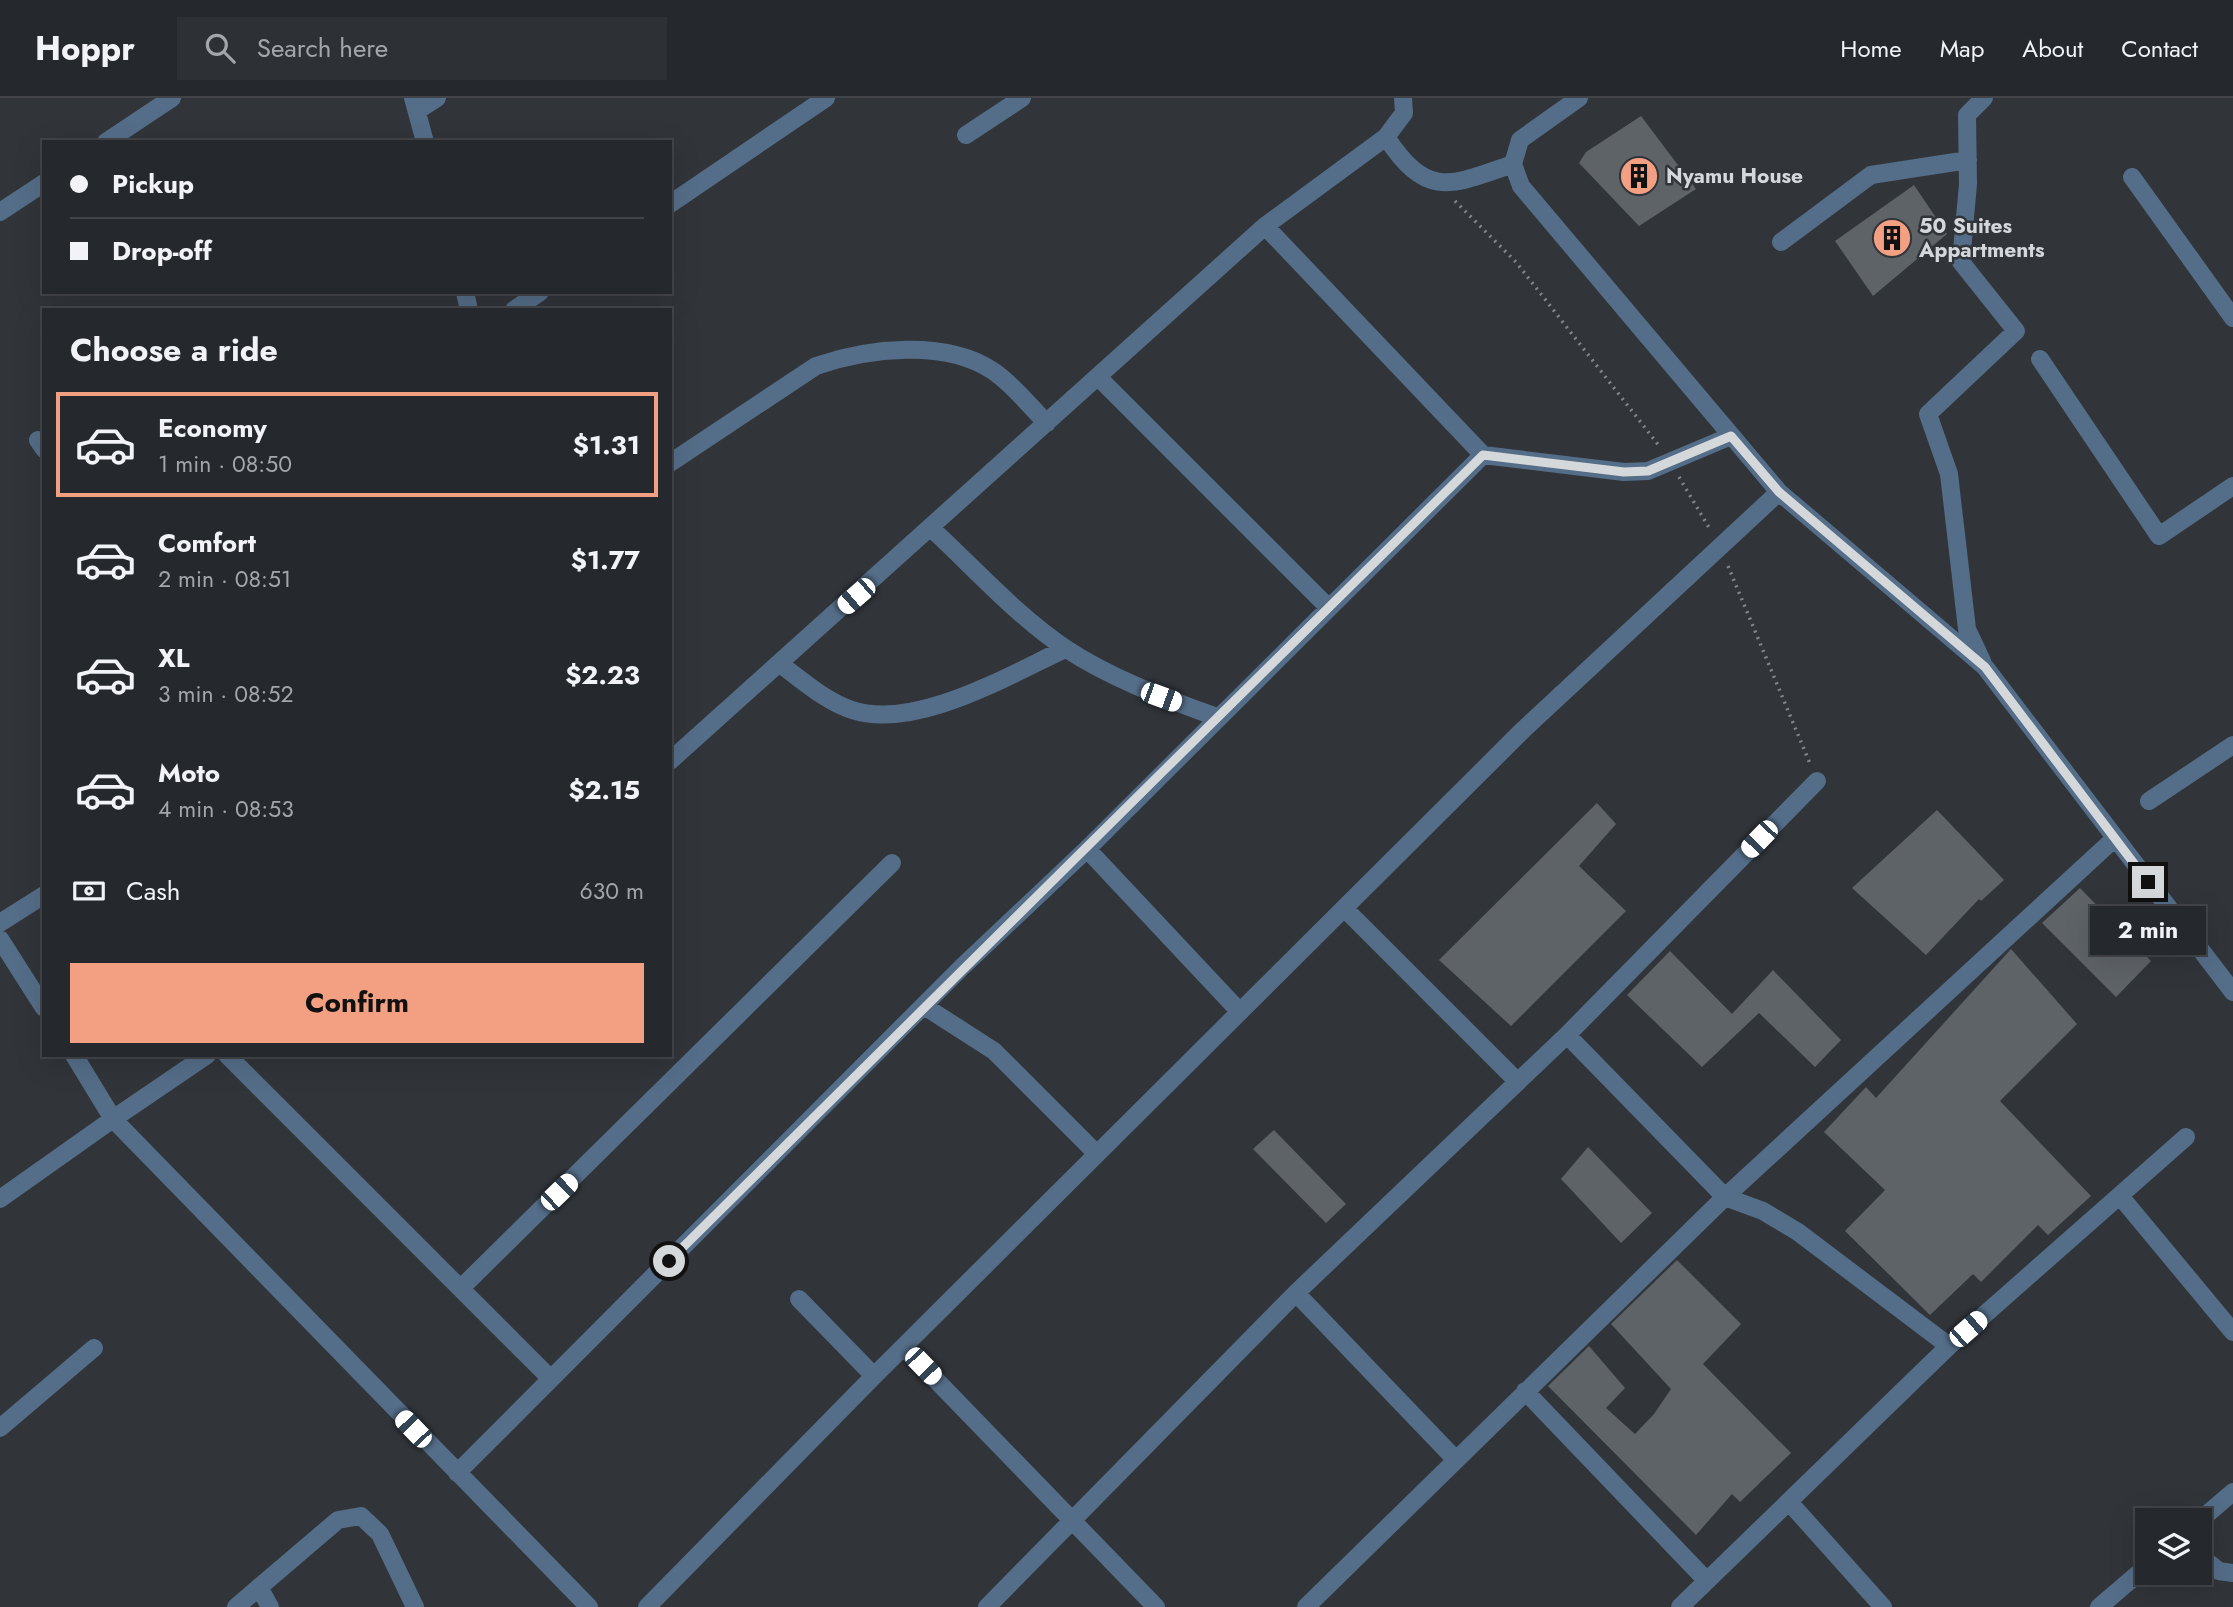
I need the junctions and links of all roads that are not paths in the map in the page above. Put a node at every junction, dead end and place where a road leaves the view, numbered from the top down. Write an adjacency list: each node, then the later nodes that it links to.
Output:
1 (172, 98): 11 (street)
2 (437, 98): 8 (street)
3 (825, 98): 17 (street)
4 (1022, 98): 9 (street)
5 (1404, 98): 10 (street)
6 (1579, 98): 14 (street)
7 (1984, 98): 13 (street)
8 (415, 104): 12 (street)
9 (966, 135)
10 (1386, 137): 14 (street); 19 (street)
11 (109, 140)
12 (424, 140)
13 (1968, 160): 20 (street); 36 (street)
14 (1513, 164): 27 (street)
15 (2132, 177): 23 (street)
16 (42, 184): 18 (street)
17 (672, 203)
18 (0, 212)
19 (1265, 226): 25 (street); 28 (street)
20 (1781, 242)
21 (537, 294): 22 (street)
22 (517, 308)
23 (2233, 318)
24 (2040, 359): 30 (street)
25 (1098, 377): 26 (street); 33 (street)
26 (1047, 423): 29 (street); 32 (street)
27 (1731, 436): 28 (street); 31 (street)
28 (1483, 455): 33 (street)
29 (672, 462)
30 (2233, 486)
31 (1779, 492): 36 (street); 46 (street)
32 (932, 529): 34 (street); 35 (street)
33 (1329, 608): 37 (street)
34 (1065, 649): 35 (street); 37 (street)
35 (780, 664): 39 (street)
36 (1985, 667): 42 (street)
37 (1219, 718): 43 (street)
38 (2233, 744): 41 (street)
39 (672, 759)
40 (1817, 780): 53 (street)
41 (2149, 801)
42 (2114, 839): 49 (street); 62 (street)
43 (1087, 849): 51 (street); 52 (street)
44 (892, 863): 64 (street)
45 (42, 896): 47 (street)
46 (1344, 908): 52 (street); 57 (street)
47 (0, 923)
48 (0, 939): 50 (street)
49 (2233, 992)
50 (42, 1004)
51 (924, 1006): 60 (street); 72 (street)
52 (1240, 1012): 60 (street)
53 (1567, 1035): 57 (street); 62 (street)
54 (75, 1057): 58 (street)
55 (204, 1057): 58 (street)
56 (229, 1057): 64 (street)
57 (1518, 1083): 65 (street)
58 (113, 1119): 63 (street); 76 (street)
59 (2186, 1137): 61 (street)
60 (1097, 1154): 69 (street)
61 (2120, 1196): 67 (street); 68 (street)
62 (1725, 1197): 68 (street); 73 (street)
63 (0, 1199)
64 (461, 1288): 72 (street)
65 (1296, 1293): 75 (street); 80 (street)
66 (799, 1298): 71 (street)
67 (2233, 1332)
68 (1949, 1346): 78 (street)
69 (904, 1347): 71 (street); 80 (street)
70 (94, 1348): 74 (street)
71 (874, 1376): 90 (street)
72 (551, 1379): 76 (street)
73 (1525, 1391): 75 (street); 84 (street)
74 (0, 1428)
75 (1456, 1460): 93 (street)
76 (457, 1473): 89 (street)
77 (2233, 1492): 79 (street)
78 (1790, 1503): 84 (street); 95 (street)
79 (2212, 1510)
80 (1073, 1520): 91 (street); 92 (street)
81 (2212, 1565): 82 (street)
82 (2233, 1573)
83 (2135, 1576): 96 (street)
84 (1707, 1581): 94 (street)
85 (259, 1587): 86 (street); 87 (street); 88 (street)
86 (236, 1607)
87 (270, 1607)
88 (415, 1607)
89 (589, 1607)
90 (647, 1607)
91 (987, 1607)
92 (1156, 1607)
93 (1306, 1607)
94 (1680, 1607)
95 (1883, 1607)
96 (2099, 1607)

